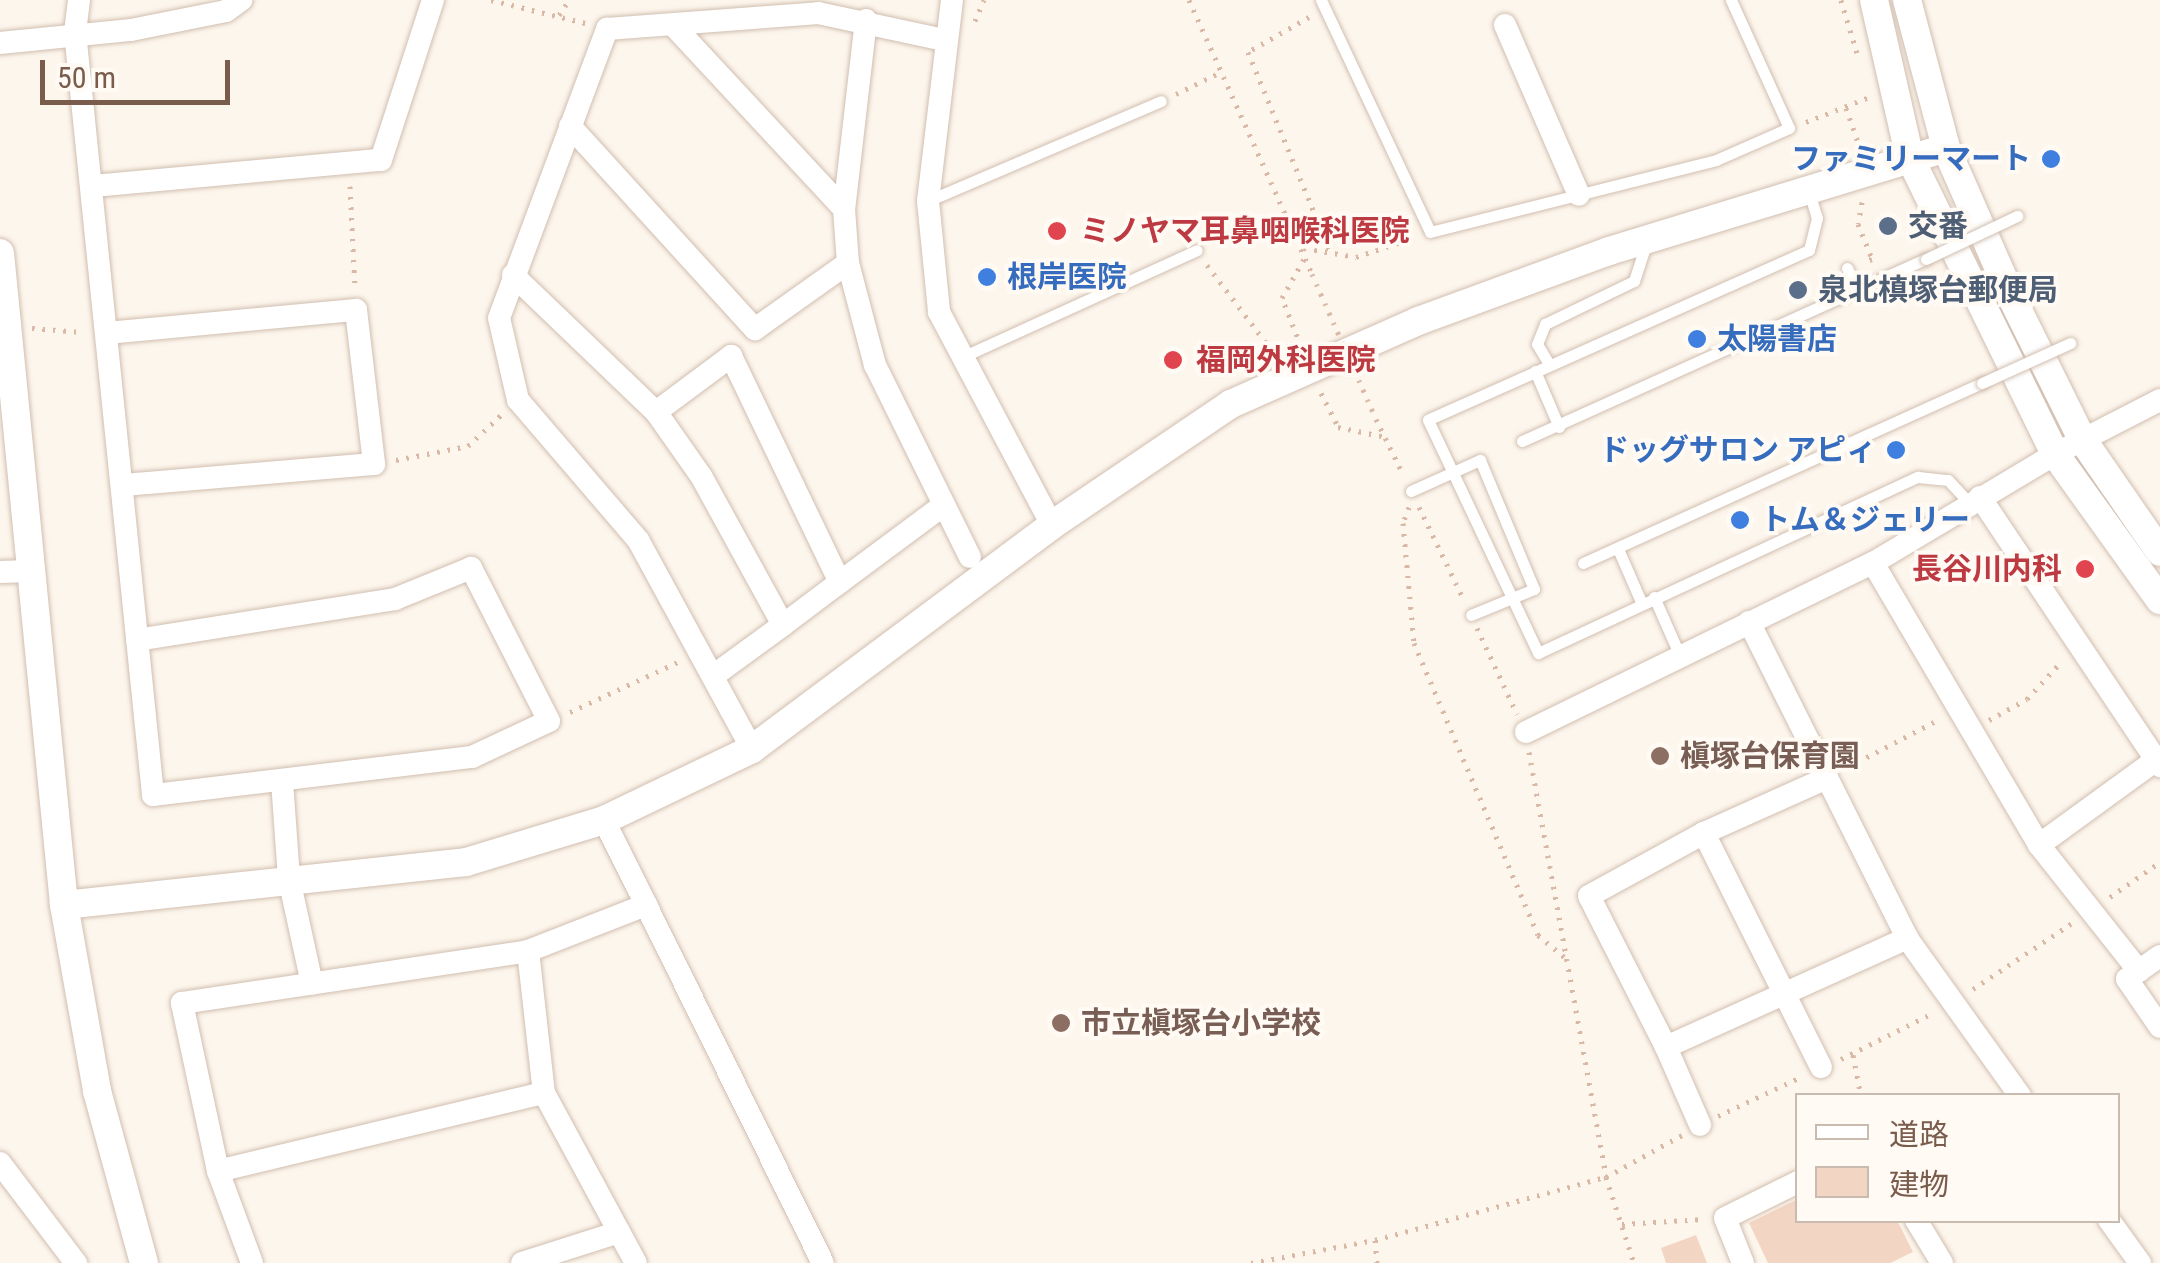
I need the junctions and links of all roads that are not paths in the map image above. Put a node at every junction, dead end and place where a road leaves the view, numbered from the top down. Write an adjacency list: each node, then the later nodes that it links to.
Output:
1 (79, 0): 12 (street)
2 (241, 0): 12 (street)
3 (433, 0): 19 (street)
4 (952, 0): 13 (street)
5 (1732, 0): 21 (lane)
6 (1874, 0): 18 (street)
7 (1906, 0): 17 (street)
8 (1323, 4): 21 (lane)
9 (866, 20): 10 (street); 13 (street); 23 (street)
10 (673, 25): 16 (street); 23 (street)
11 (1505, 25): 21 (street)
12 (75, 32): 14 (street); 19 (street)
13 (944, 40): 22 (street)
14 (0, 43)
15 (1160, 101): 22 (lane)
16 (570, 126): 30 (street); 32 (street)
17 (1946, 148): 18 (street); 42 (street)
18 (1910, 158): 20 (street); 44 (street)
19 (93, 186): 33 (street)
20 (1808, 187): 25 (street); 37 (lane)
21 (1579, 195)
22 (928, 201): 36 (street)
23 (844, 209): 28 (street)
24 (2017, 216): 31 (lane, bridge)
25 (1647, 239): 37 (lane); 50 (street)
26 (1197, 250): 36 (lane)
27 (0, 254): 56 (street)
28 (848, 263): 32 (street); 49 (street)
29 (1847, 268): 31 (lane)
30 (512, 275): 40 (street); 68 (street)
31 (1856, 289): 41 (lane)
32 (755, 329): 35 (street)
33 (107, 333): 46 (street); 46 (street)
34 (2070, 344): 51 (lane, bridge)
35 (730, 356): 40 (street); 58 (street)
36 (960, 358): 50 (street)
37 (1549, 364): 38 (lane)
38 (1535, 370): 41 (lane); 45 (lane)
39 (2160, 400): 42 (street)
40 (656, 412): 65 (street)
41 (1559, 426): 43 (lane)
42 (2082, 439): 44 (street); 52 (street)
43 (1522, 441)
44 (2054, 454): 48 (street); 61 (street)
45 (1453, 472): 47 (lane); 60 (lane); 60 (lane)
46 (124, 485): 66 (street)
47 (1411, 491)
48 (1975, 500): 54 (street); 59 (lane); 71 (street)
49 (941, 508): 53 (street); 58 (street)
50 (1052, 525): 70 (street)
51 (1618, 549): 55 (lane); 62 (lane)
52 (2160, 552)
53 (970, 556)
54 (1873, 563): 64 (street); 76 (street)
55 (1583, 564)
56 (30, 570): 57 (street); 78 (street)
57 (0, 572)
58 (840, 582): 65 (street)
59 (1654, 596): 62 (lane); 67 (lane)
60 (1512, 598): 62 (lane); 63 (lane)
61 (2160, 600)
62 (1642, 604)
63 (1471, 616)
64 (1749, 622): 67 (street); 72 (street)
65 (783, 625): 68 (street)
66 (138, 640): 73 (street); 73 (street)
67 (1680, 656): 69 (street)
68 (713, 676): 70 (street)
69 (1526, 732)
70 (752, 750): 74 (street)
71 (2158, 763): 76 (street)
72 (1827, 778): 75 (street); 80 (street)
73 (282, 780): 77 (street)
74 (604, 820): 77 (street); 79 (street)
75 (1704, 832): 85 (street); 87 (street)
76 (2039, 845): 83 (street)
77 (290, 879): 78 (street); 84 (street)
78 (64, 905): 99 (street)
79 (646, 906): 81 (street); 103 (street)
80 (1908, 938): 85 (street); 90 (street)
81 (528, 951): 84 (street); 89 (street)
82 (2160, 956): 83 (street)
83 (2139, 971): 86 (street)
84 (312, 984): 93 (street)
85 (1784, 993): 87 (street); 88 (street)
86 (2160, 1027)
87 (1666, 1047): 91 (street)
88 (1821, 1067)
89 (544, 1093): 93 (street); 97 (street)
90 (2018, 1093)
91 (1700, 1124)
92 (0, 1163): 98 (street)
93 (218, 1171): 100 (street)
94 (1795, 1183): 104 (street)
95 (1918, 1223): 105 (street)
96 (2111, 1223): 106 (street)
97 (619, 1232): 101 (street); 102 (street)
98 (76, 1263)
99 (144, 1263)
100 (252, 1263)
101 (522, 1263)
102 (636, 1263)
103 (823, 1263)
104 (1743, 1263)
105 (1942, 1263)
106 (2140, 1263)

